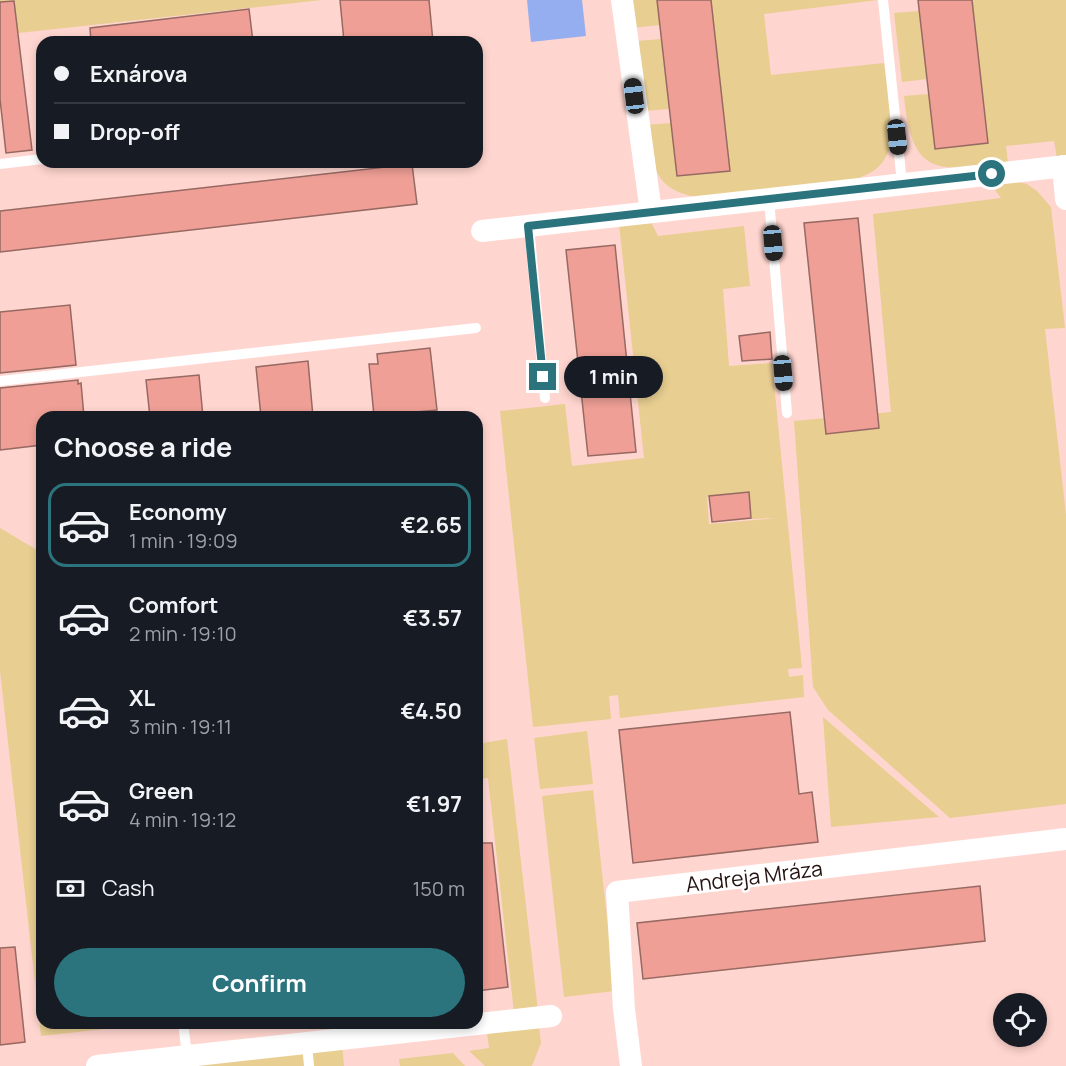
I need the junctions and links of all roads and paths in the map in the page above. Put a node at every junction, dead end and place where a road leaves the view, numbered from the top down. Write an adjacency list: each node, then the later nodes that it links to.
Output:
1 (622, 0): 9 (street)
2 (883, 0): 6 (lane)
3 (36, 160): 4 (lane)
4 (0, 164)
5 (1065, 166): 6 (street); 8 (street)
6 (902, 183): 7 (street)
7 (769, 199): 9 (street); 15 (lane)
8 (1066, 199)
9 (651, 212): 10 (street)
10 (528, 226): 11 (street); 14 (lane)
11 (482, 231)
12 (476, 328): 13 (lane)
13 (0, 381)
14 (545, 398)
15 (787, 413)
16 (1066, 839): 25 (street, Andreja Mráza)
17 (551, 1016): 18 (street)
18 (483, 1022)
19 (184, 1029): 22 (lane)
20 (409, 1029): 21 (street)
21 (307, 1043): 22 (street); 24 (lane)
22 (187, 1055): 23 (street)
23 (97, 1066)
24 (309, 1066)
25 (631, 1066)

